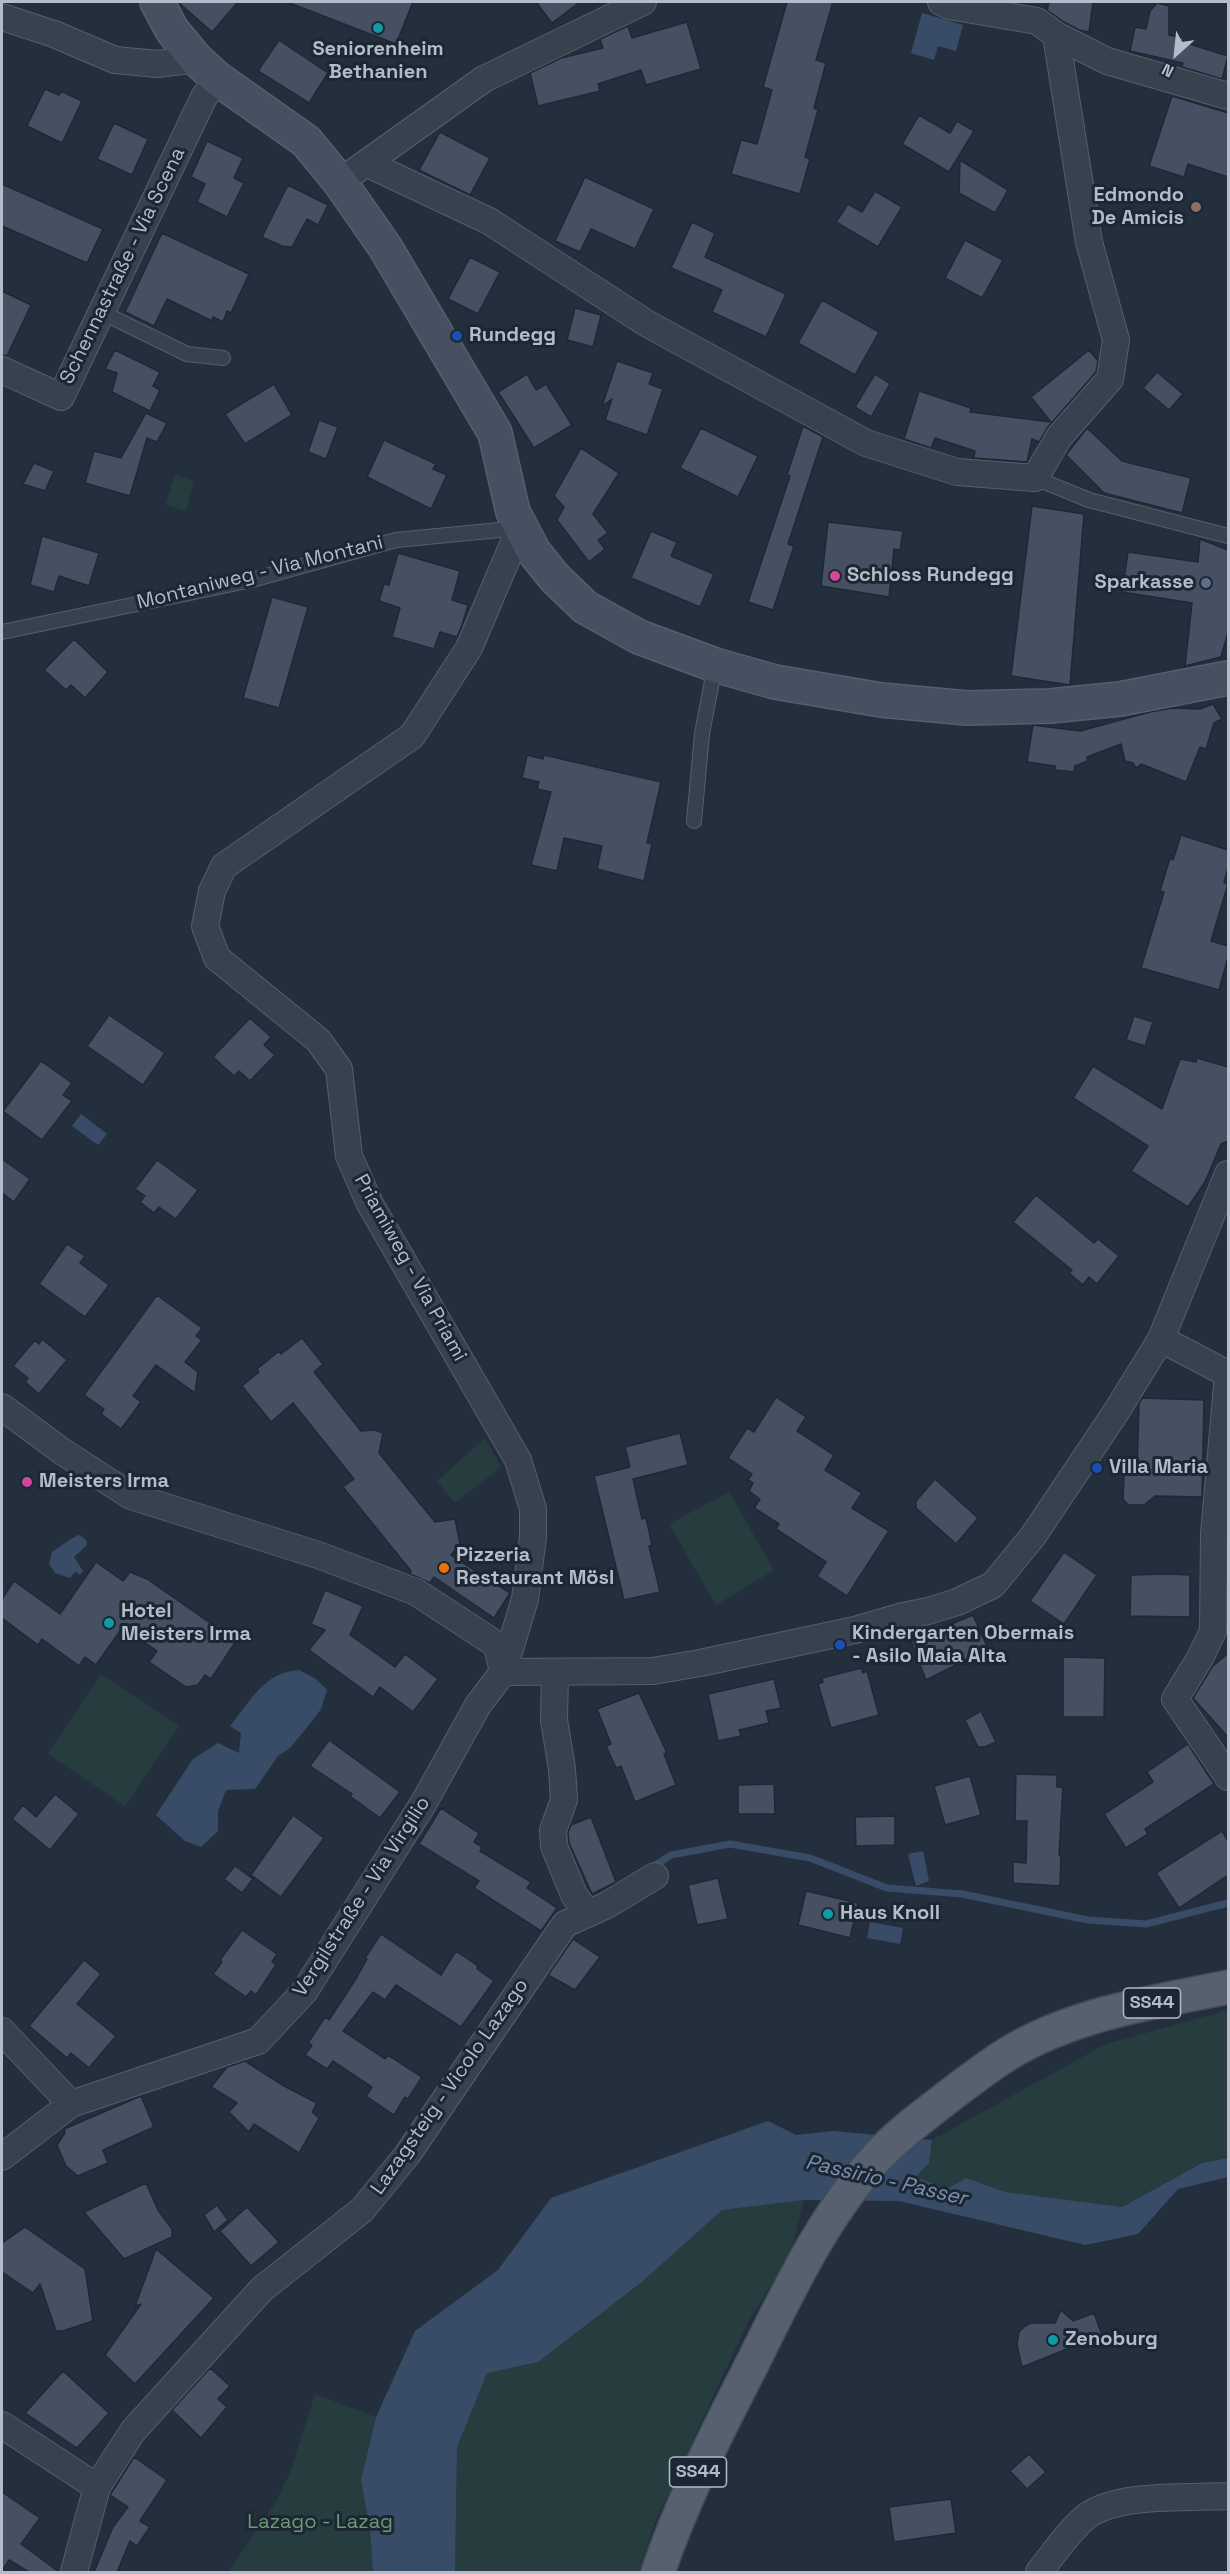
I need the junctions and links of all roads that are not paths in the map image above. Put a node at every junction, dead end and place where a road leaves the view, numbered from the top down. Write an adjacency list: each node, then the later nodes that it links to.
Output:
1 (158, 2): 6 (street)
2 (643, 2): 8 (street)
3 (940, 2): 5 (street)
4 (2, 17): 6 (street)
5 (1044, 19): 7 (street); 13 (street)
6 (207, 69): 9 (street); 10 (street, Schennastraße - Via Scena)
7 (1228, 96)
8 (368, 164): 9 (street); 13 (street)
9 (339, 181): 14 (street)
10 (101, 312): 11 (lane); 12 (street, Schennastraße - Via Scena)
11 (223, 358)
12 (2, 370)
13 (1035, 478): 15 (lane)
14 (520, 528): 16 (lane, Montaniweg - Via Montani); 17 (street); 24 (street, Priamiweg - Via Priami)
15 (1228, 536)
16 (2, 632)
17 (715, 665): 18 (street); 19 (lane)
18 (1228, 678)
19 (694, 822)
20 (1228, 1174): 21 (street)
21 (1161, 1339): 22 (street); 25 (street)
22 (1228, 1374): 26 (street)
23 (2, 1407): 24 (street)
24 (503, 1672): 25 (street); 31 (street, Vergilstraße - Via Virgilio)
25 (555, 1672): 28 (street)
26 (1228, 1777)
27 (656, 1876): 28 (street, Lazagsteig - Vicolo Lazago)
28 (588, 1914): 34 (street, Lazagsteig - Vicolo Lazago)
29 (1228, 1987): 37 (main road, SS44)
30 (2, 2031): 31 (street)
31 (71, 2104): 32 (street, Vergilstraße - Via Virgilio)
32 (2, 2157)
33 (2, 2425): 34 (street)
34 (97, 2487): 36 (street, Lazagsteig - Vicolo Lazago)
35 (1228, 2496): 38 (street)
36 (74, 2572)
37 (658, 2572)
38 (1039, 2572)

